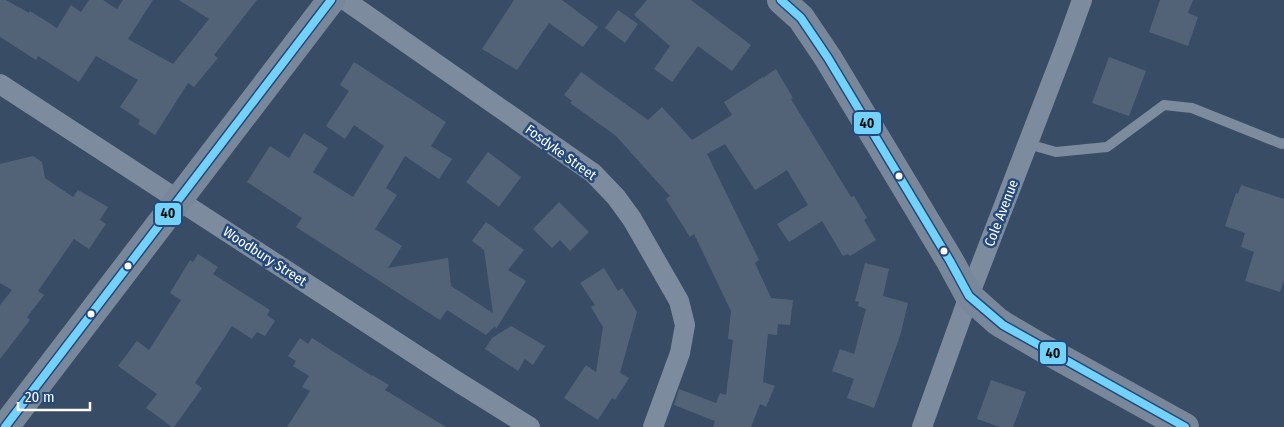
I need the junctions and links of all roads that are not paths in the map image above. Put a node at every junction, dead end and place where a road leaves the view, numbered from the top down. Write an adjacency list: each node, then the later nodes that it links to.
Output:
1 (331, 0): 8 (street)
2 (345, 0): 12 (street, Fosdyke Street)
3 (781, 0): 9 (street)
4 (1082, 0): 7 (street, Cole Avenue)
5 (0, 84): 8 (street, Woodbury Street)
6 (1284, 142): 7 (lane)
7 (1028, 144): 9 (street, Cole Avenue)
8 (179, 200): 10 (street); 11 (street, Woodbury Street)
9 (969, 296): 13 (street, Cole Avenue); 14 (street)
10 (6, 419)
11 (530, 427)
12 (653, 427)
13 (922, 427)
14 (1185, 427)

